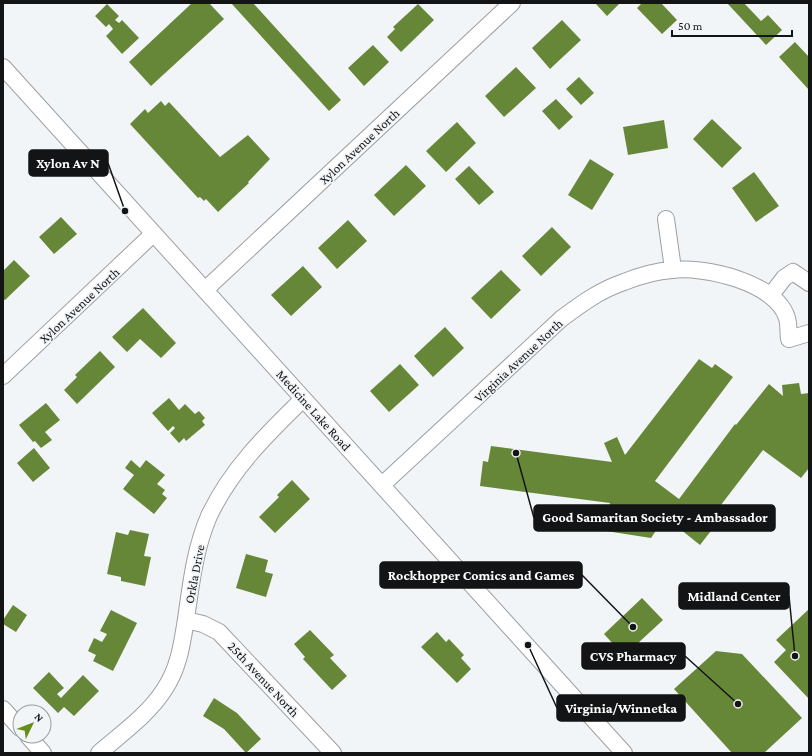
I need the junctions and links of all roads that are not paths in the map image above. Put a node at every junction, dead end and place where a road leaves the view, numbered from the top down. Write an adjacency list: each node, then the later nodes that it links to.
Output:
1 (512, 3): 7 (street, Xylon Avenue North)
2 (3, 67): 4 (street, Medicine Lake Road)
3 (666, 219): 5 (street)
4 (154, 234): 7 (street, Medicine Lake Road); 10 (street, Xylon Avenue North)
5 (673, 269): 8 (street, Virginia Avenue North); 12 (street, Virginia Avenue North)
6 (809, 283): 8 (street)
7 (206, 289): 11 (street, Medicine Lake Road)
8 (771, 295): 9 (street, Virginia Avenue North)
9 (809, 333)
10 (3, 376)
11 (303, 399): 12 (street, Medicine Lake Road); 13 (street, Orkla Drive)
12 (382, 484): 20 (street, Medicine Lake Road)
13 (186, 620): 18 (street, Orkla Drive); 19 (street, 25th Avenue North)
14 (3, 709): 15 (street)
15 (12, 719)
16 (35, 744): 17 (street)
17 (43, 753)
18 (99, 753)
19 (333, 753)
20 (624, 753)

